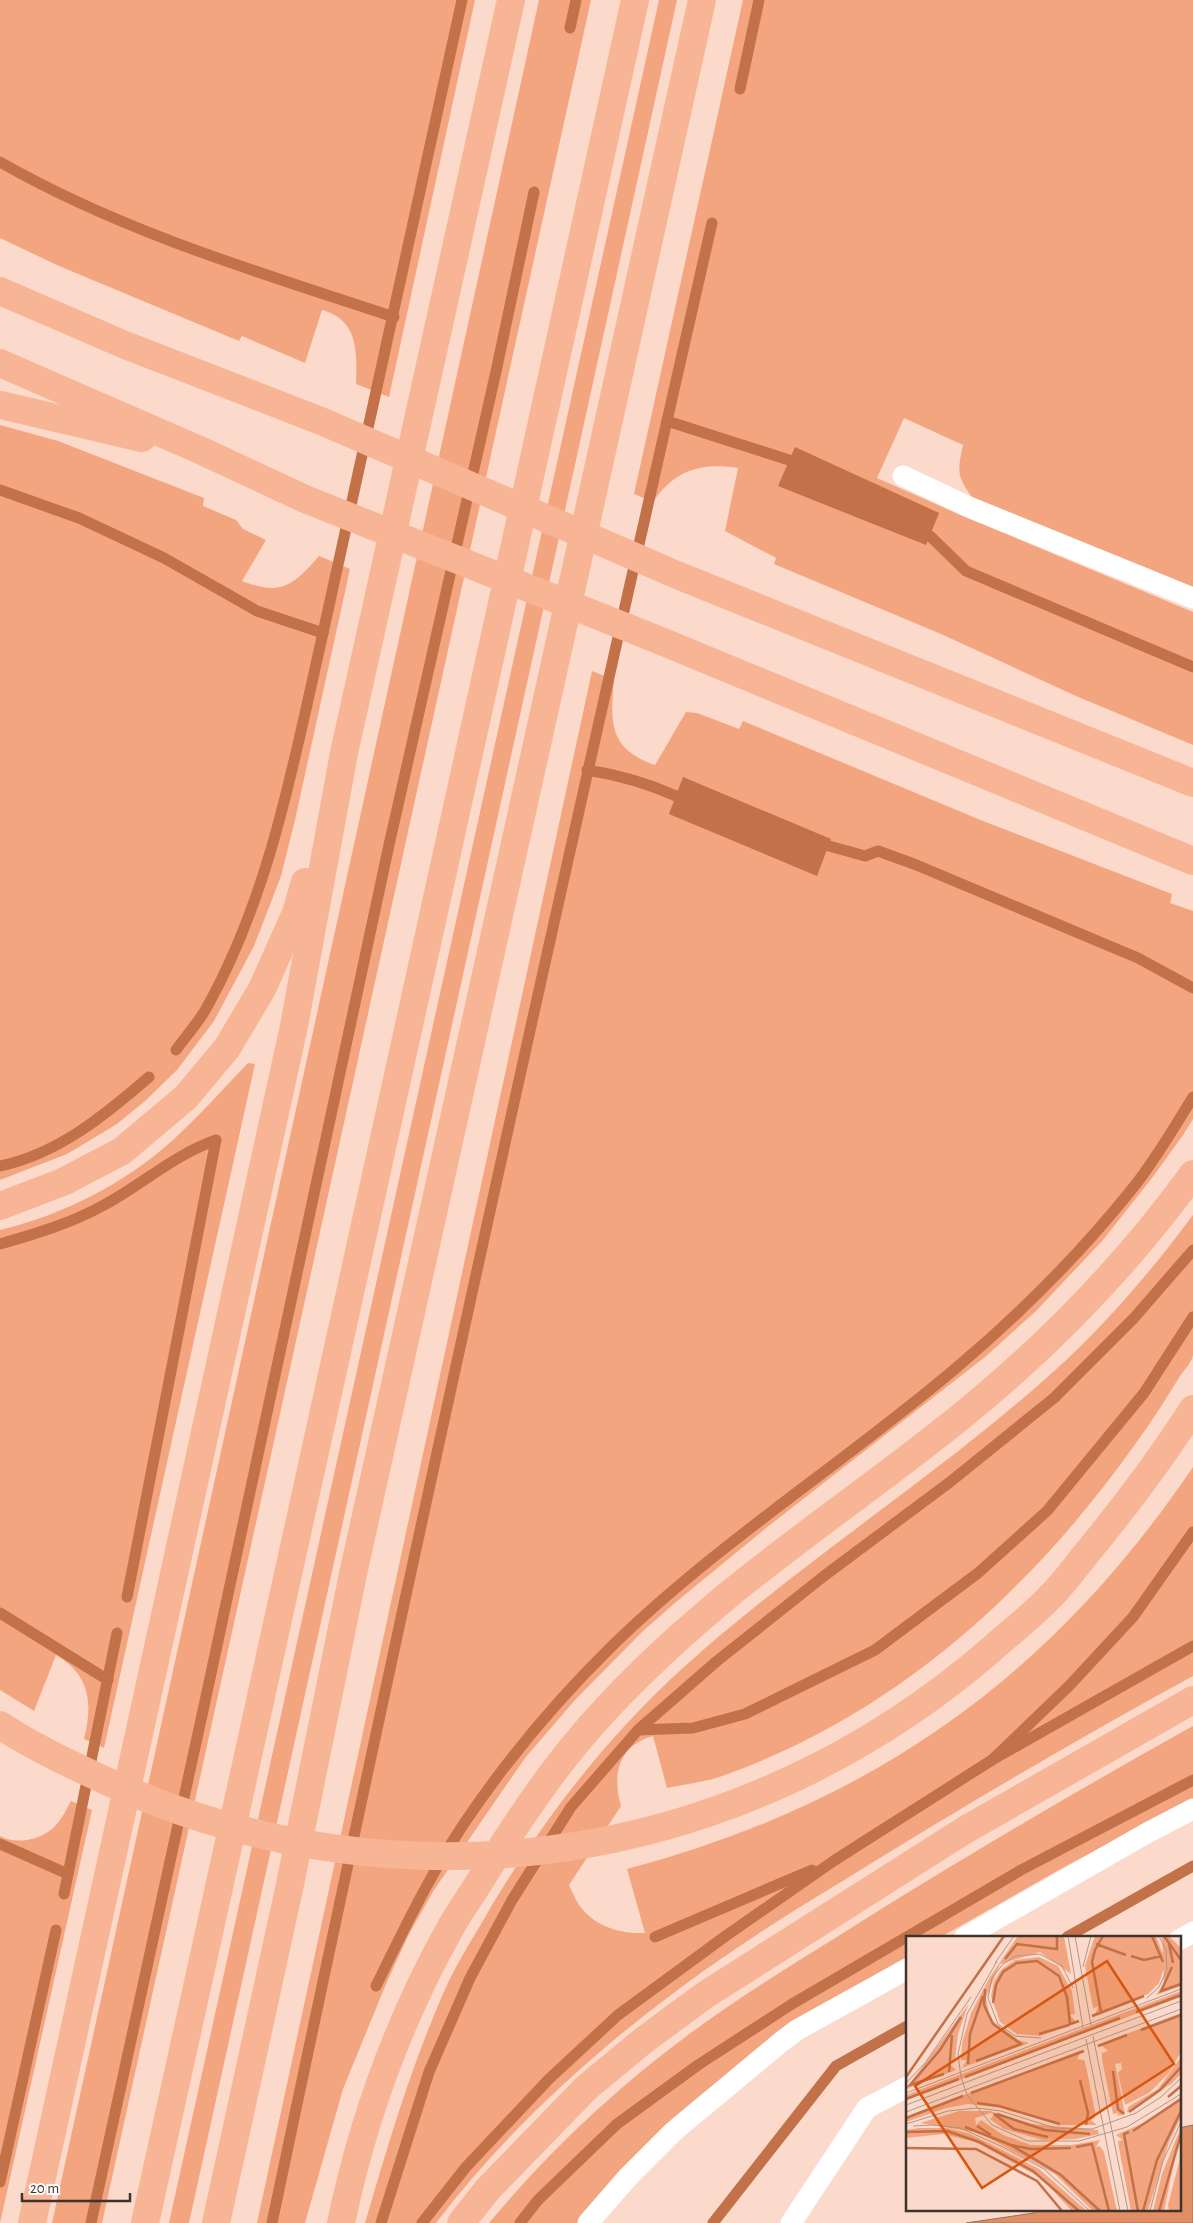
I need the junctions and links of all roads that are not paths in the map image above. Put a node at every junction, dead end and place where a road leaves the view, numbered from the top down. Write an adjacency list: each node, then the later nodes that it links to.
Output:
1 (502, 0): 5 (highway)
2 (510, 0): 5 (highway)
3 (635, 0): 29 (highway)
4 (702, 0): 30 (highway)
5 (492, 80): 14 (highway)
6 (0, 270): 8 (highway)
7 (0, 291): 8 (highway)
8 (125, 345): 15 (highway)
9 (0, 363): 11 (highway)
10 (0, 405): 11 (highway)
11 (202, 451): 16 (highway)
12 (903, 476): 13 (lane)
13 (1193, 598)
14 (341, 766): 18 (highway); 28 (highway)
15 (1193, 783)
16 (1193, 861)
17 (1193, 1174): 31 (highway)
18 (0, 1206)
19 (1193, 1409): 21 (highway)
20 (1193, 1700): 32 (highway)
21 (10, 1732)
22 (1193, 1809): 24 (lane)
23 (1193, 1932): 25 (lane)
24 (966, 1936)
25 (1180, 1939)
26 (906, 1970): 33 (lane)
27 (906, 2088): 34 (lane)
28 (32, 2223)
29 (146, 2223)
30 (216, 2223)
31 (341, 2223)
32 (461, 2223)
33 (588, 2223)
34 (791, 2223)

